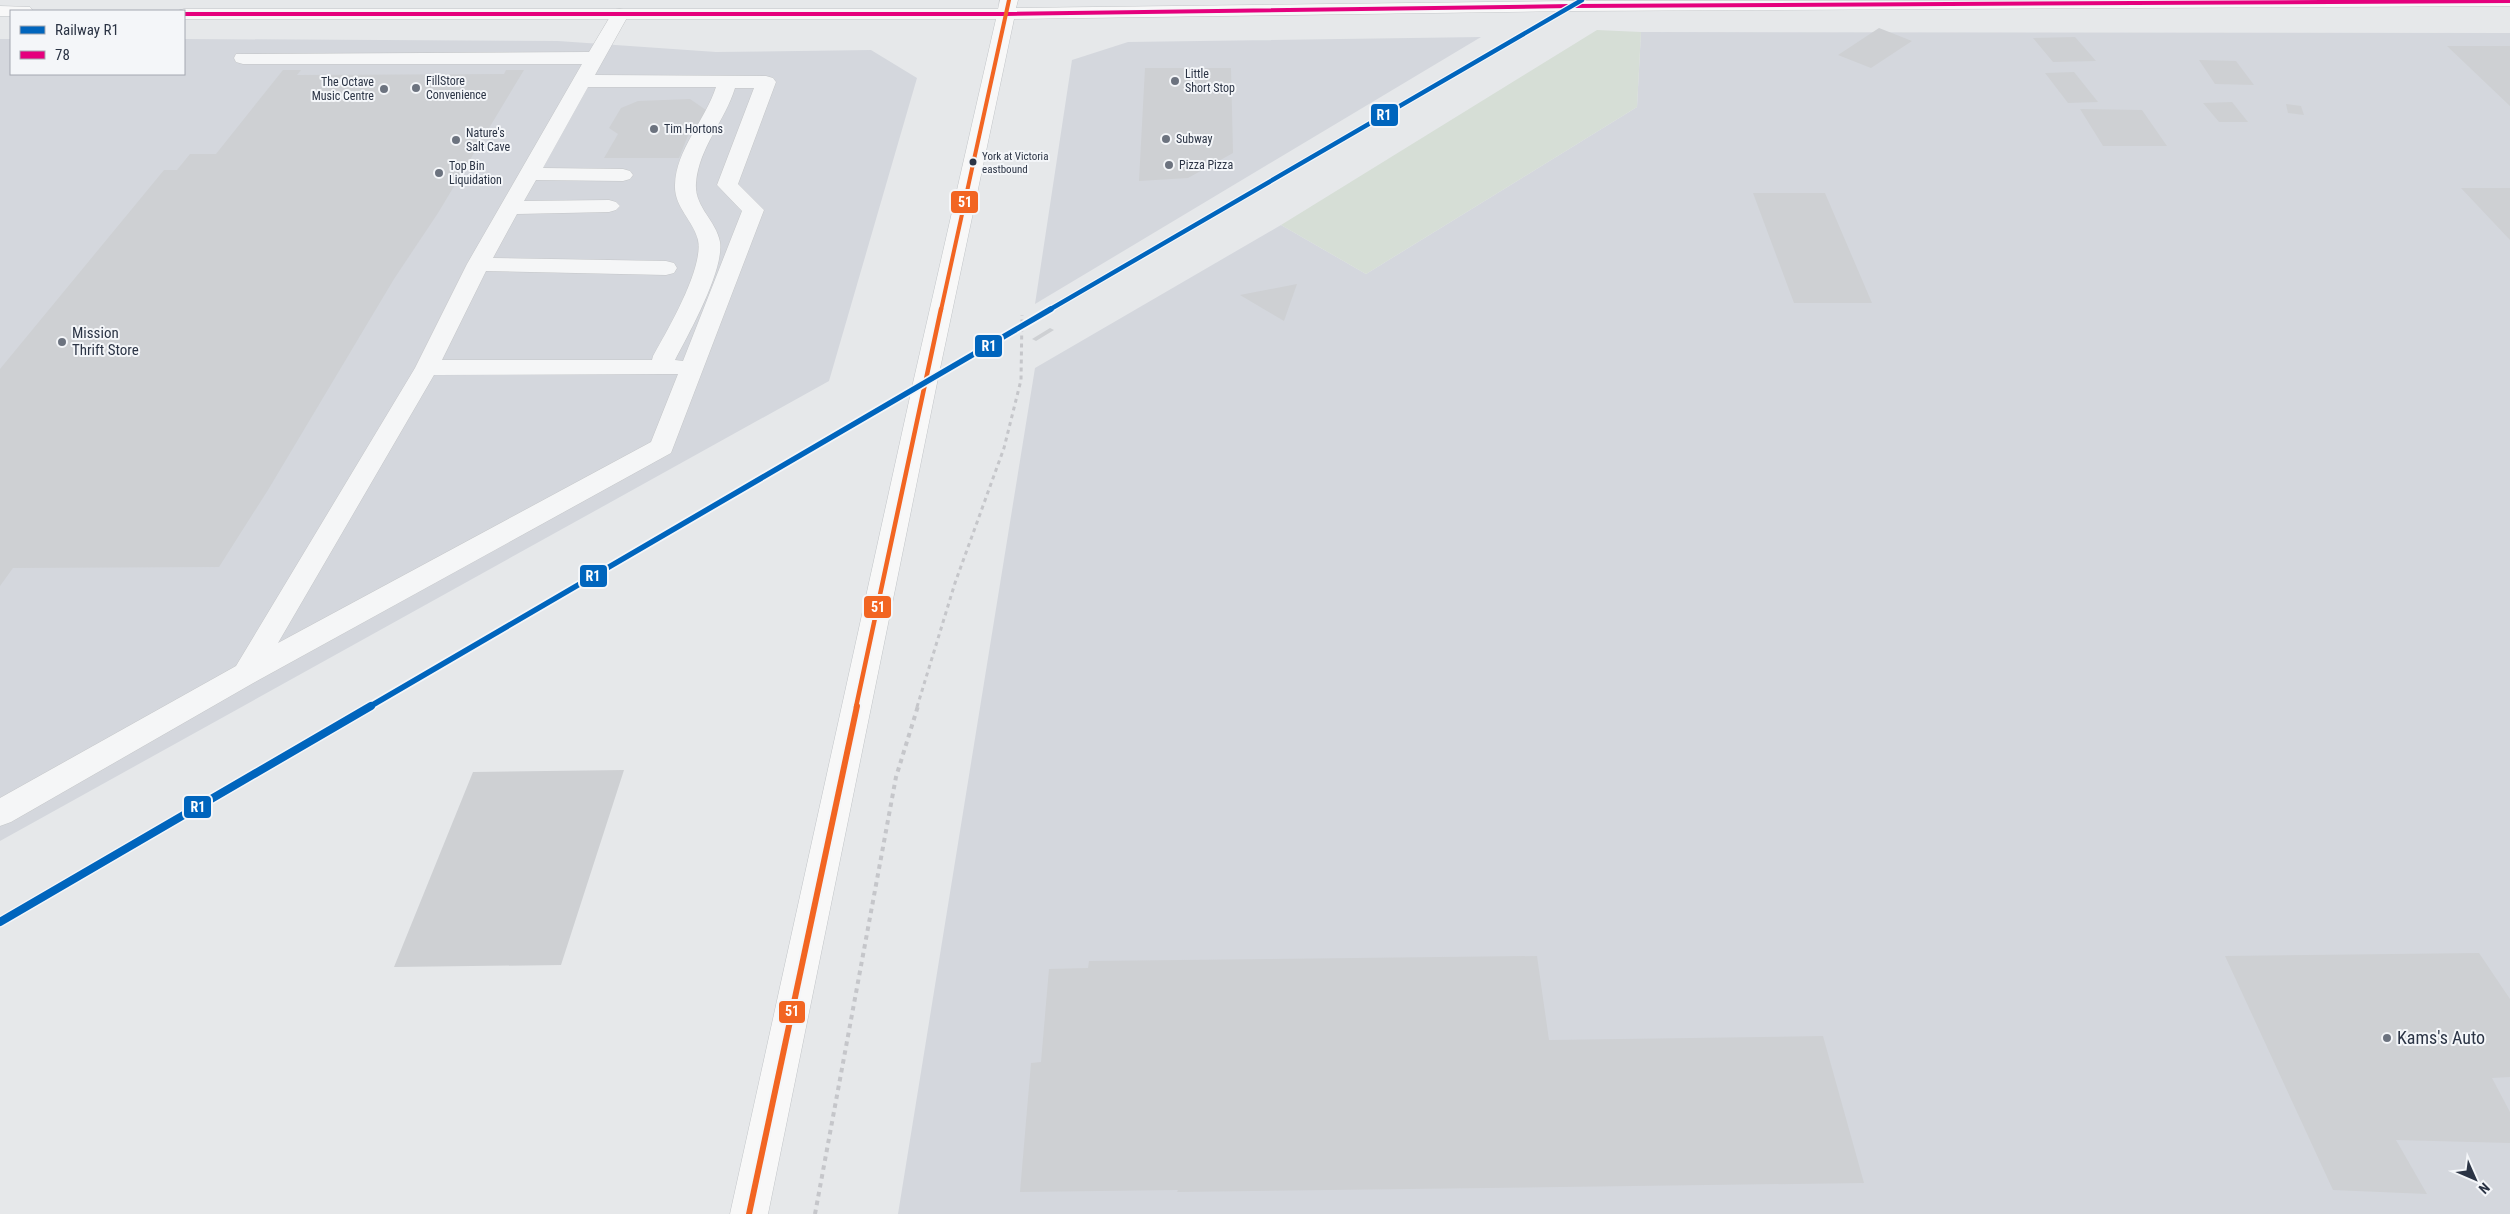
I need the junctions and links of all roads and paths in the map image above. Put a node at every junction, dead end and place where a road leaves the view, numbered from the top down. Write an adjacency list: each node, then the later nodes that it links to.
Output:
1 (2457, 0): 3 (main road); 4 (main road)
2 (2135, 1): 3 (main road); 5 (main road)
3 (2210, 1)
4 (2510, 1)
5 (1447, 4): 6 (main road)
6 (1008, 7): 8 (main road); 25 (main road)
7 (185, 14): 8 (main road)
8 (620, 14): 10 (lane)
9 (243, 58): 10 (lane)
10 (594, 58): 11 (lane)
11 (582, 81): 12 (lane); 13 (lane)
12 (727, 82): 20 (lane); 22 (lane)
13 (529, 174): 14 (lane); 16 (lane)
14 (623, 175)
15 (609, 206): 16 (lane)
16 (510, 208): 17 (lane)
17 (478, 264): 18 (lane); 21 (lane)
18 (666, 268)
19 (1022, 315): 26 (path)
20 (692, 367): 22 (lane); 23 (lane)
21 (427, 368): 22 (lane); 23 (lane)
22 (659, 368)
23 (245, 674): 24 (lane)
24 (0, 813)
25 (749, 1214)
26 (815, 1214)

